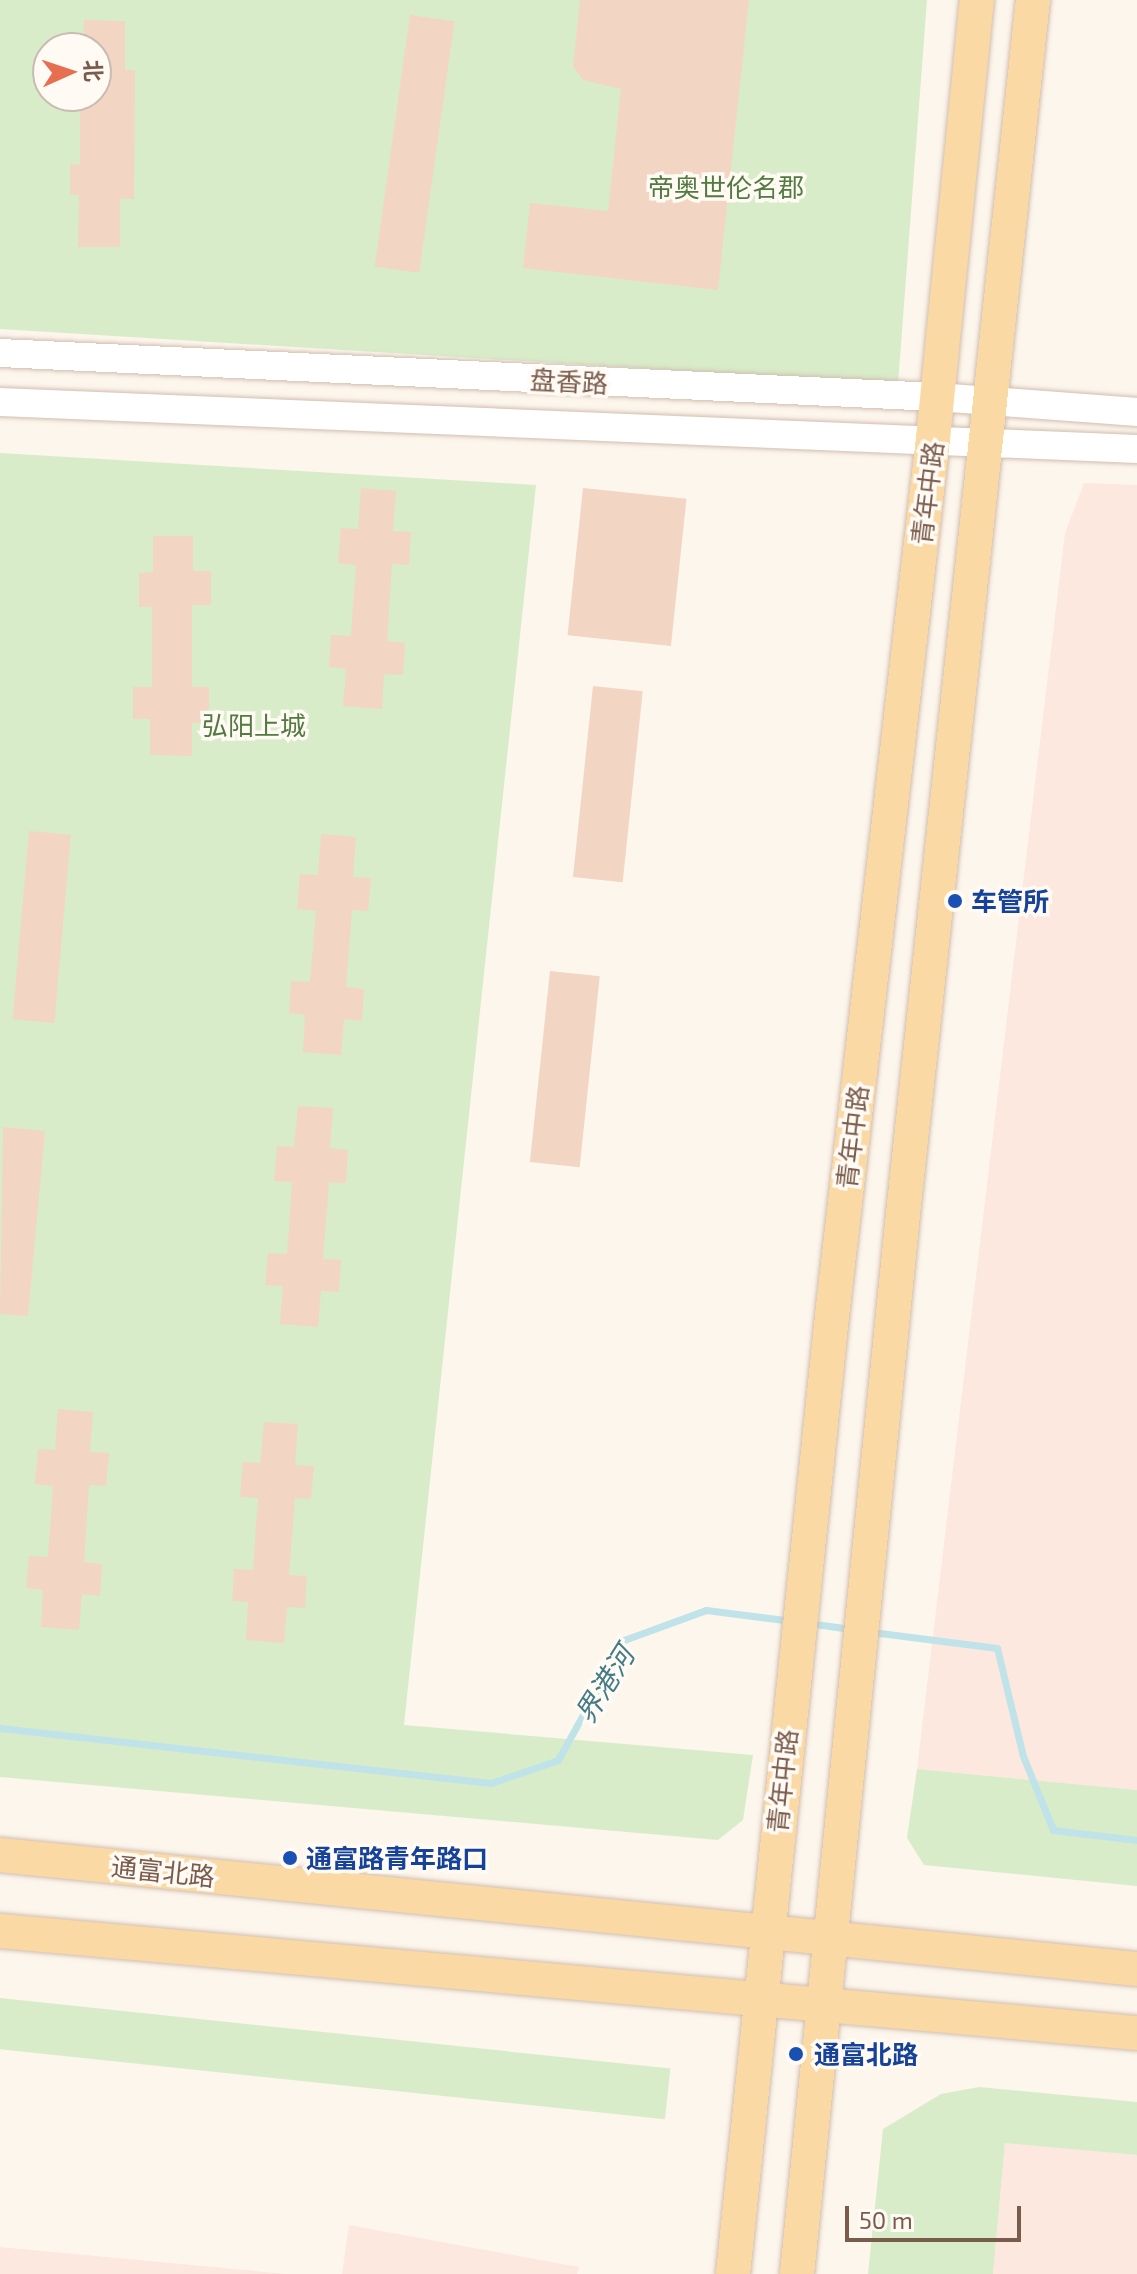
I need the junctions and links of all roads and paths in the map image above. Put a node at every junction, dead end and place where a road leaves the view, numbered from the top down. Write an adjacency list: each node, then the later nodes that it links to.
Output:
1 (977, 0): 4 (main road, 青年中路)
2 (1033, 0): 6 (main road, 青年中路)
3 (0, 353): 4 (street, 盘香路)
4 (937, 397): 6 (street, 盘香路); 8 (main road, 青年中路)
5 (0, 402): 8 (street, 盘香路)
6 (988, 403): 7 (street, 盘香路); 9 (main road, 青年中路)
7 (1137, 412)
8 (933, 439): 9 (street, 盘香路); 13 (main road, 青年中路)
9 (984, 443): 10 (street, 盘香路); 14 (main road, 青年中路)
10 (1137, 449)
11 (0, 1855): 13 (main road, 通富北路)
12 (0, 1931): 16 (main road)
13 (766, 1932): 14 (main road, 通富北路); 16 (main road, 青年中路)
14 (828, 1938): 15 (main road, 通富北路); 17 (main road, 青年中路)
15 (1137, 1969)
16 (759, 2002): 17 (main road); 19 (main road, 青年中路)
17 (823, 2006): 18 (main road); 20 (main road, 青年中路)
18 (1137, 2033)
19 (733, 2274)
20 (797, 2274)

